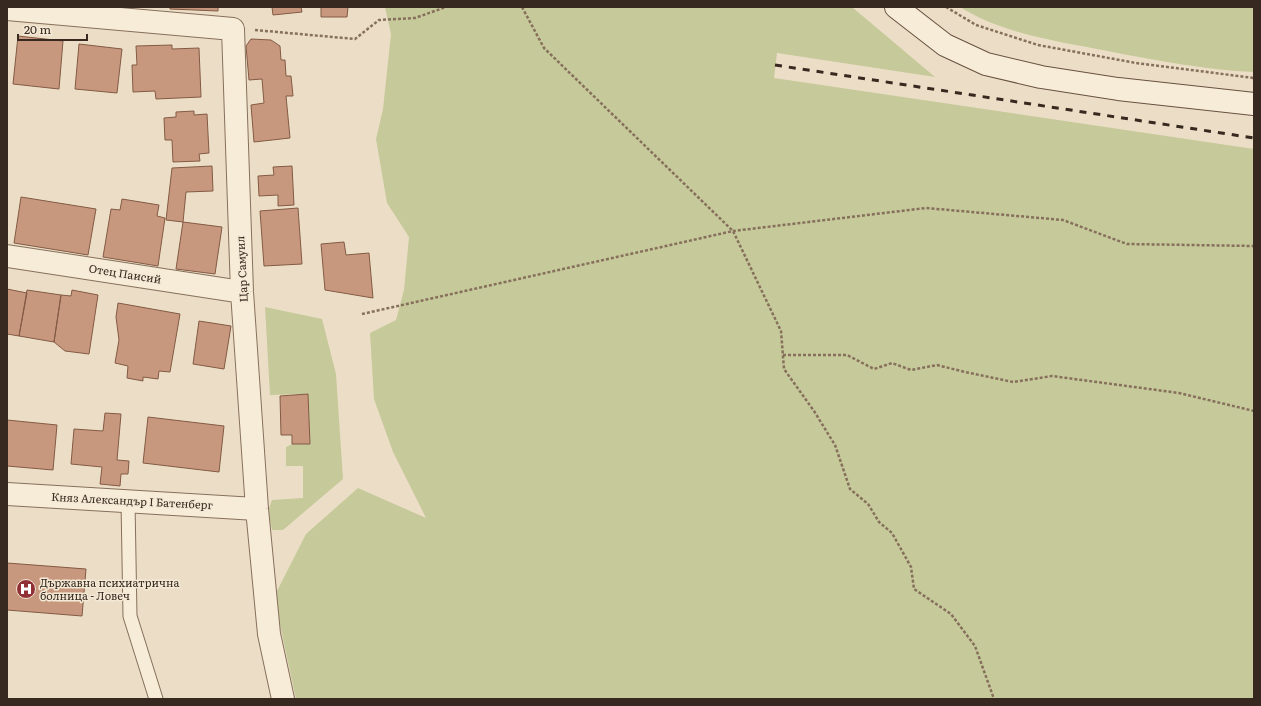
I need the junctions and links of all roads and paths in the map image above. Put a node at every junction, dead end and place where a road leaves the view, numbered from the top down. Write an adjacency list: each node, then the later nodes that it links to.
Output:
1 (446, 7): 6 (path)
2 (522, 7): 9 (path)
3 (896, 7): 8 (street)
4 (946, 7): 7 (path)
5 (7, 9): 6 (street)
6 (240, 29): 12 (street, Цар Самуил)
7 (1254, 78)
8 (1254, 104)
9 (733, 231): 10 (path); 13 (path); 14 (path)
10 (1254, 246)
11 (7, 256): 12 (street, Отец Паисий)
12 (242, 292): 18 (street, Цар Самуил)
13 (362, 314)
14 (783, 355): 15 (path); 21 (path)
15 (1254, 411)
16 (7, 494): 17 (street, Княз Александър I Батенберг)
17 (128, 502): 18 (street, Княз Александър I Батенберг); 19 (lane)
18 (257, 509): 20 (street, Цар Самуил)
19 (156, 699)
20 (283, 699)
21 (994, 699)

